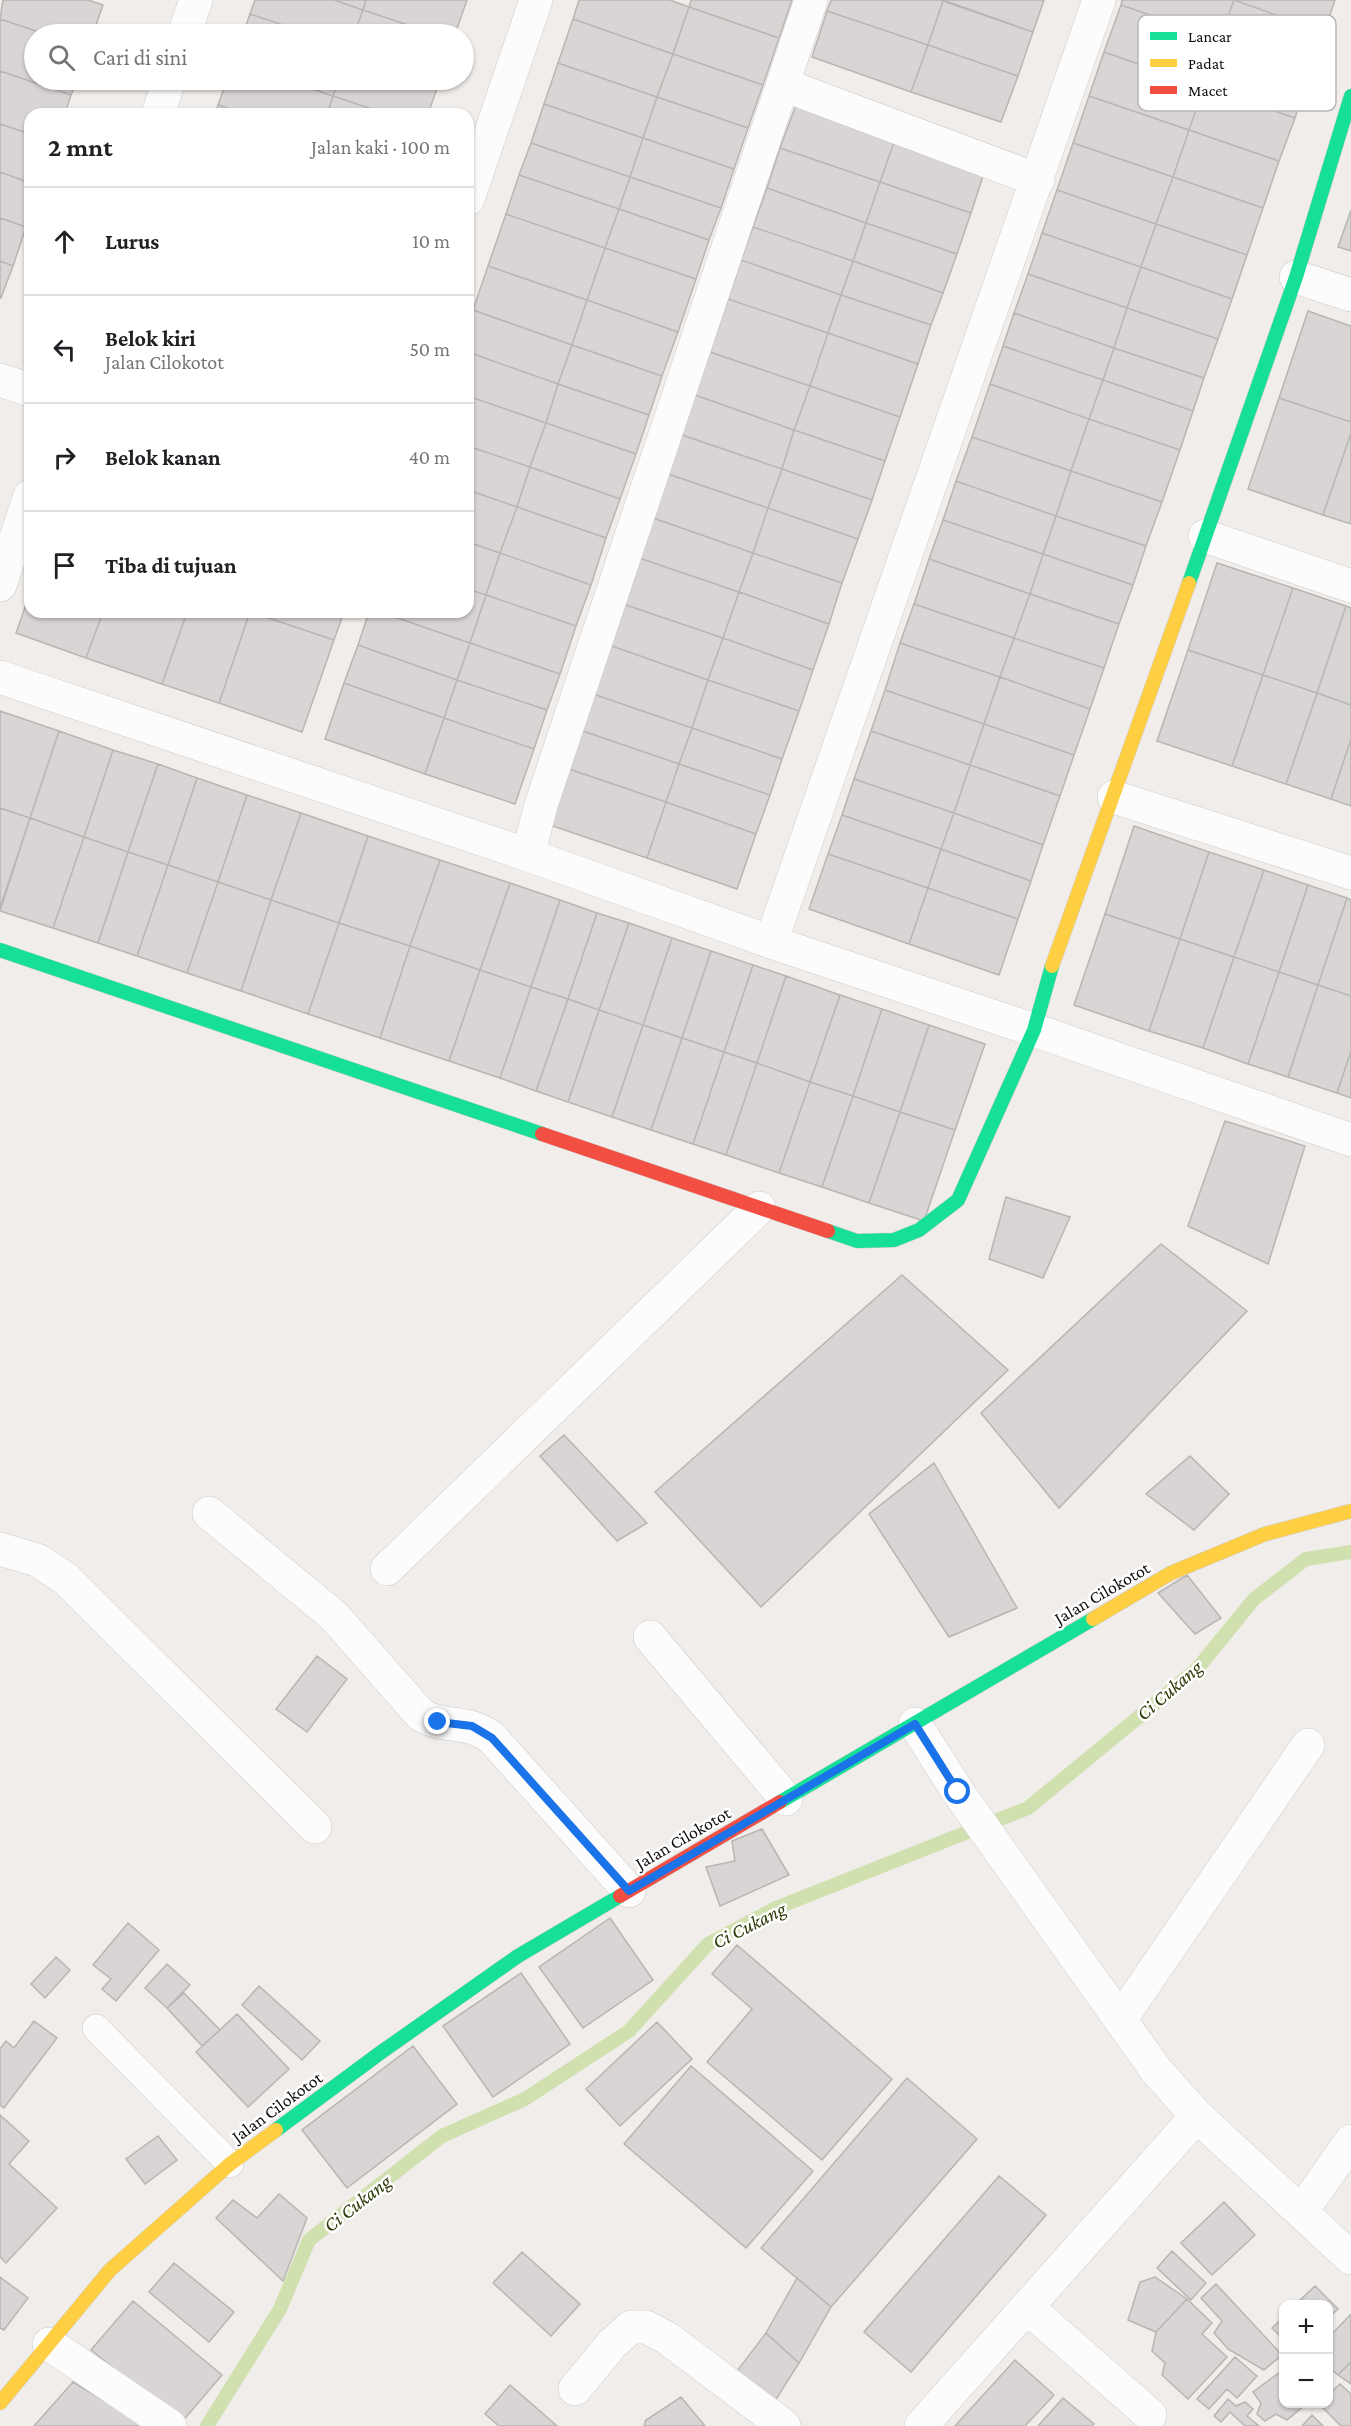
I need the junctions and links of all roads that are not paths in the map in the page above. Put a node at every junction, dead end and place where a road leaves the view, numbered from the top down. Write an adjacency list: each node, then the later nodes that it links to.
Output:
1 (196, 0): 5 (street)
2 (536, 0): 11 (street)
3 (811, 0): 6 (street)
4 (1099, 0): 10 (street)
5 (188, 24)
6 (784, 85): 10 (street); 22 (street)
7 (166, 90): 9 (street)
8 (1351, 96): 12 (street)
9 (160, 108)
10 (1038, 180): 24 (street)
11 (474, 181)
12 (1296, 277): 13 (street); 17 (street)
13 (1351, 295)
14 (0, 380): 15 (street)
15 (24, 388)
16 (24, 514): 18 (street)
17 (1205, 536): 19 (street); 21 (street)
18 (0, 585)
19 (1351, 586)
20 (0, 677): 22 (street)
21 (1114, 797): 23 (street); 26 (street)
22 (528, 855): 24 (street)
23 (1351, 873)
24 (771, 942): 26 (street)
25 (0, 950): 28 (street)
26 (1034, 1030): 27 (street); 28 (street)
27 (1351, 1140)
28 (759, 1208): 32 (street)
29 (1351, 1511): 34 (street, Jalan Cilokotot)
30 (209, 1513): 38 (street)
31 (0, 1549): 37 (street)
32 (387, 1569)
33 (650, 1637): 36 (street)
34 (915, 1724): 36 (street, Jalan Cilokotot); 39 (street)
35 (1308, 1745): 39 (street)
36 (786, 1799): 38 (street, Jalan Cilokotot)
37 (315, 1827)
38 (629, 1891): 43 (street, Jalan Cilokotot)
39 (1120, 2020): 41 (street)
40 (96, 2028): 43 (lane)
41 (1197, 2116): 44 (street); 46 (street)
42 (1351, 2141): 44 (street)
43 (231, 2164): 47 (street, Jalan Cilokotot)
44 (1301, 2212): 45 (street)
45 (1351, 2258)
46 (1028, 2308): 50 (street); 53 (street)
47 (50, 2344): 49 (street, Jalan Cilokotot); 51 (street)
48 (575, 2389): 52 (street)
49 (0, 2403)
50 (1150, 2415)
51 (170, 2426)
52 (784, 2426)
53 (921, 2426)

